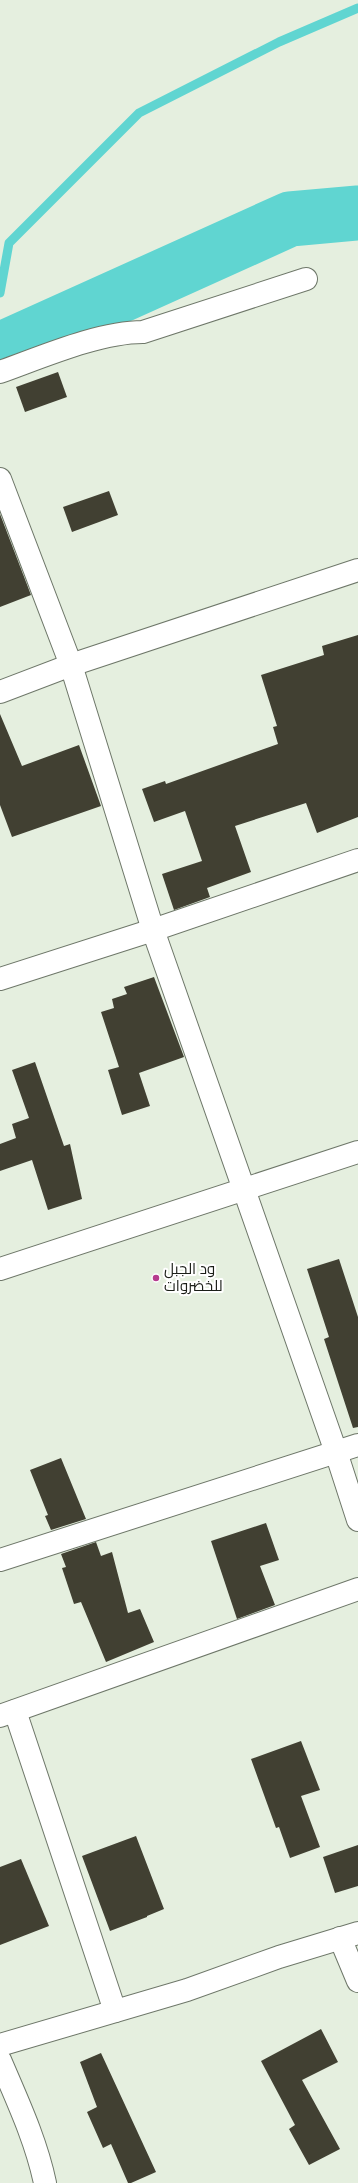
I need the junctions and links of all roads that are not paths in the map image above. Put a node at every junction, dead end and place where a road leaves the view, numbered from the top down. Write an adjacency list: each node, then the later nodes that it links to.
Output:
1 (306, 279): 2 (street)
2 (0, 372)
3 (0, 479): 5 (street)
4 (358, 570): 5 (street)
5 (71, 665): 6 (street); 8 (street)
6 (0, 692)
7 (358, 860): 8 (street)
8 (153, 930): 9 (street); 11 (street)
9 (0, 979)
10 (358, 1152): 11 (street)
11 (243, 1190): 12 (street); 14 (street)
12 (0, 1270)
13 (358, 1445): 14 (street)
14 (336, 1452): 15 (street); 16 (street)
15 (358, 1520)
16 (0, 1560)
17 (358, 1589): 18 (street)
18 (7, 1713): 21 (street)
19 (349, 1936): 20 (street); 21 (street)
20 (358, 1981)
21 (114, 2011): 22 (street)
22 (0, 2045)
23 (0, 2060): 24 (street)
24 (45, 2183)

